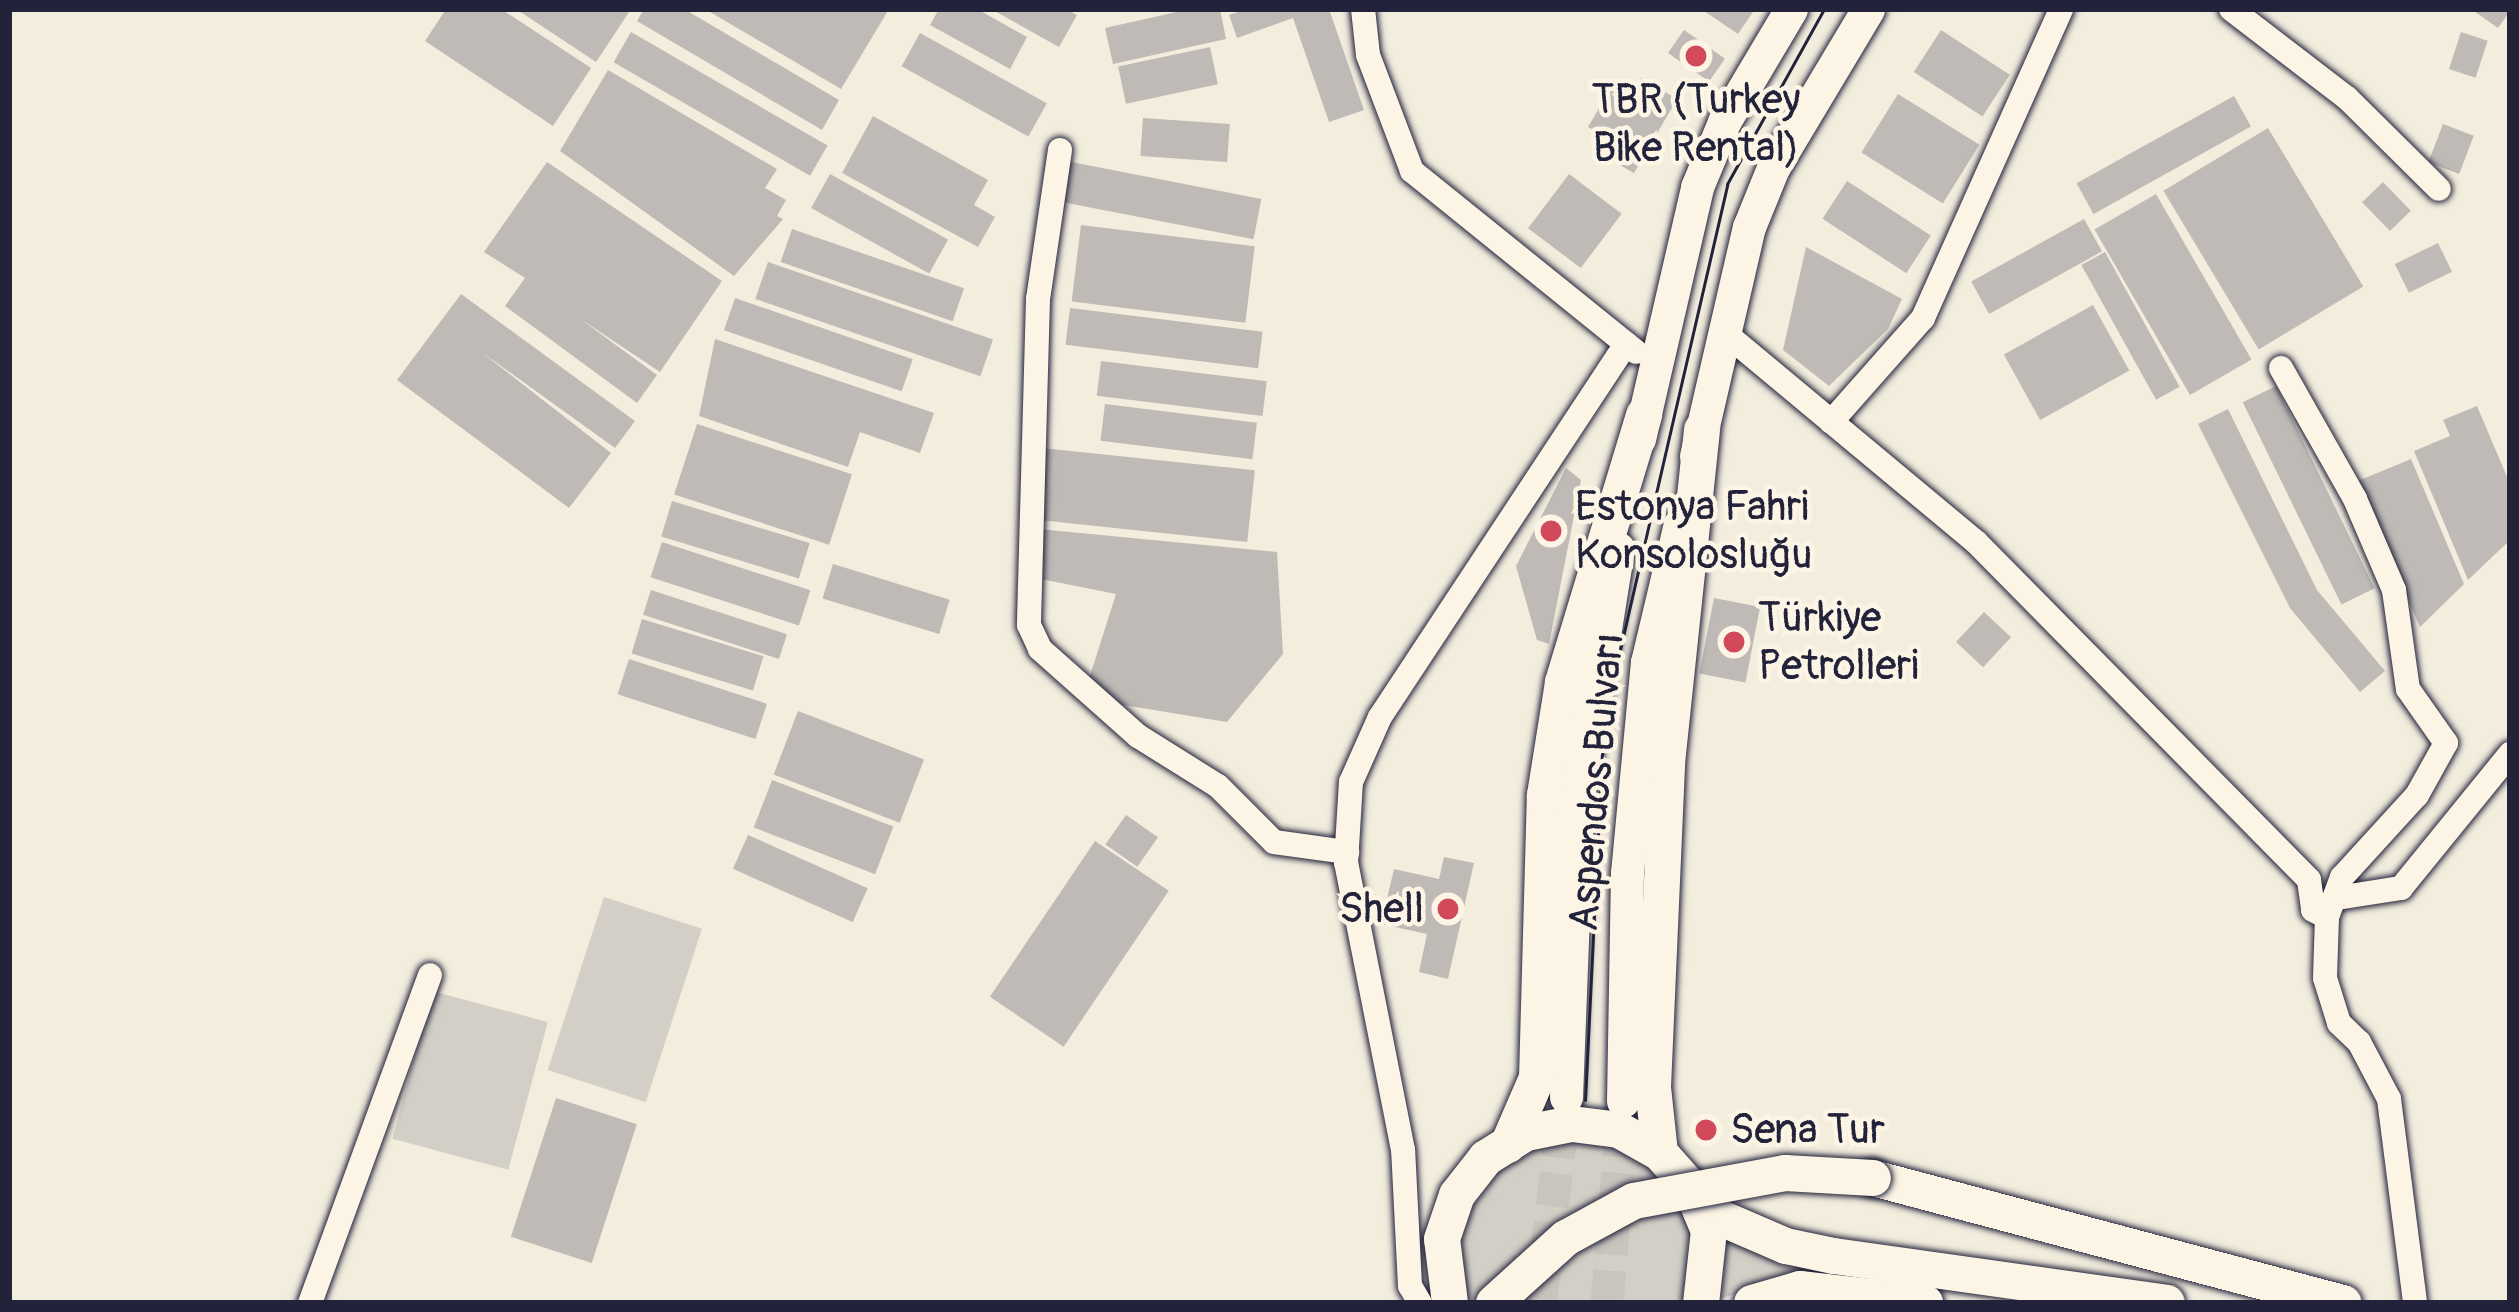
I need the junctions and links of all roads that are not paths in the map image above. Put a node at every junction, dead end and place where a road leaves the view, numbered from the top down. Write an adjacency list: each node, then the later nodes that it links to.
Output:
1 (1363, 9): 9 (street)
2 (1791, 9): 10 (main road, Aspendos Bulvarı)
3 (1868, 9): 8 (main road, Aspendos Bulvarı)
4 (2061, 9): 13 (street)
5 (2231, 9): 7 (street)
6 (1060, 150): 16 (street)
7 (2439, 189)
8 (1725, 333): 13 (street); 14 (main road, Aspendos Bulvarı)
9 (1626, 344): 10 (street); 16 (street)
10 (1654, 367): 12 (main road, Aspendos Bulvarı)
11 (2281, 368): 17 (street)
12 (1644, 415): 19 (main road, Aspendos Bulvarı); 21 (highway)
13 (1832, 422): 17 (street)
14 (1702, 430): 20 (main road, Aspendos Bulvarı); 22 (highway)
15 (2510, 754): 17 (street)
16 (1347, 852): 24 (street)
17 (2332, 908): 32 (street)
18 (430, 975): 25 (street)
19 (1566, 1097)
20 (1623, 1101)
21 (1508, 1145): 22 (highway); 24 (highway)
22 (1660, 1153): 23 (highway)
23 (1700, 1210): 27 (highway); 30 (highway)
24 (1442, 1302)
25 (310, 1303)
26 (1494, 1303): 31 (highway, bridge)
27 (1701, 1303)
28 (1751, 1303): 29 (highway)
29 (1925, 1303)
30 (2167, 1303)
31 (2344, 1303)
32 (2415, 1303)

